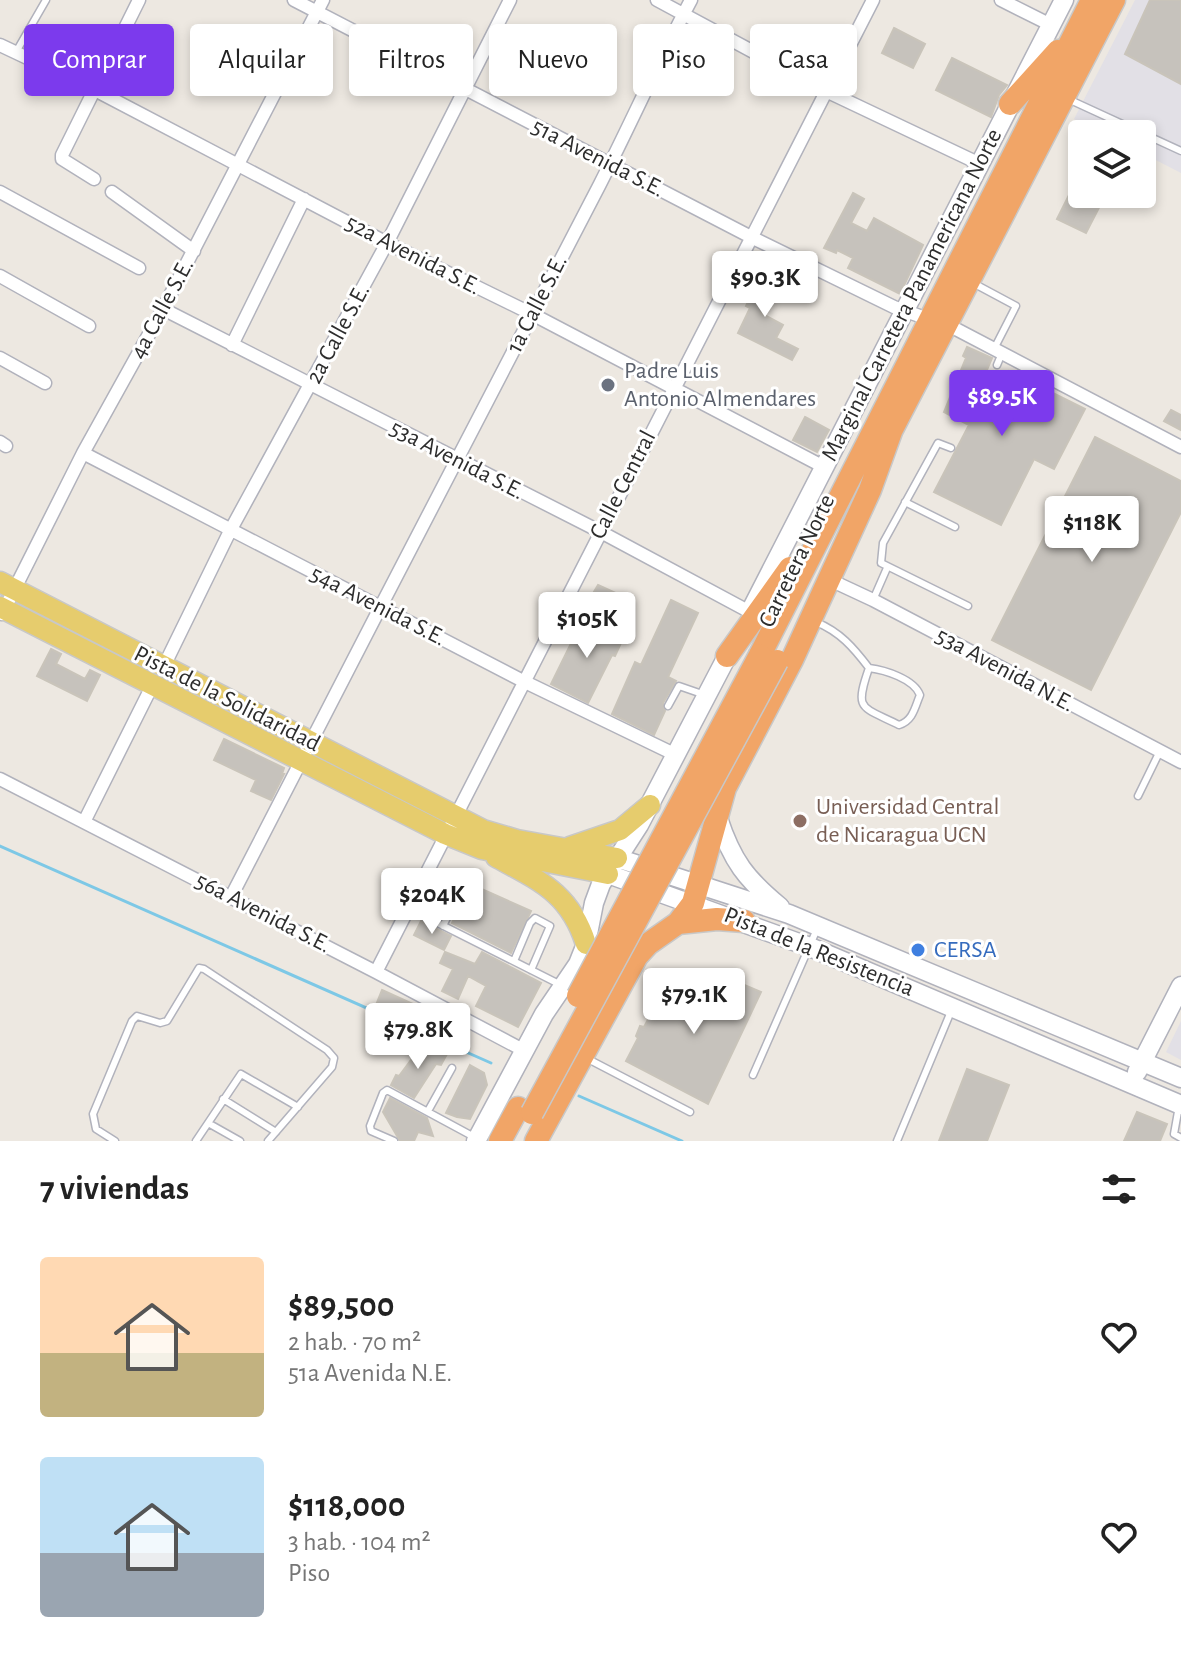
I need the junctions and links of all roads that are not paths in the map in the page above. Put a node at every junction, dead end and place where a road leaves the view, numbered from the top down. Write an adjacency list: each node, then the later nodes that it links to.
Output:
1 (46, 0): 21 (lane)
2 (139, 0): 14 (street)
3 (294, 0): 12 (street, 51a Avenida S.E.)
4 (510, 0): 23 (street, 2a Calle S.E.)
5 (657, 0): 13 (street)
6 (691, 0): 13 (street, 1a Calle S.E.)
7 (873, 0): 18 (street, Calle Central)
8 (1001, 0): 16 (street)
9 (1064, 0): 16 (street, Marginal Carretera Panamericana Norte)
10 (1092, 0): 17 (highway, Carretera Norte)
11 (1114, 0): 30 (highway, Carretera Norte)
12 (320, 6): 15 (street, 51a Avenida S.E.); 33 (street, 4a Calle S.E.)
13 (684, 14): 20 (street); 34 (street, 1a Calle S.E.)
14 (127, 24)
15 (352, 24)
16 (1051, 25): 31 (street, Marginal Carretera Panamericana Norte)
17 (1077, 29): 31 (highway); 49 (highway, Carretera Norte)
18 (857, 31)
19 (0, 45): 21 (street, 52a Avenida S.E.)
20 (750, 50)
21 (16, 52): 22 (street, 52a Avenida S.E.)
22 (24, 56)
23 (473, 71)
24 (473, 93): 34 (street, 51a Avenida S.E.)
25 (90, 96): 36 (street)
26 (107, 96): 33 (street, 52a Avenida S.E.)
27 (460, 96): 41 (street, 2a Calle S.E.)
28 (823, 96): 40 (street, Calle Central)
29 (837, 96): 35 (street)
30 (1064, 97): 32 (lane); 45 (highway, Carretera Norte)
31 (1010, 104): 35 (street, Marginal Carretera Panamericana Norte)
32 (1181, 151)
33 (239, 164): 39 (street, 52a Avenida S.E.); 42 (street, 4a Calle S.E.)
34 (610, 164): 40 (street, 51a Avenida S.E.); 48 (street, 1a Calle S.E.)
35 (980, 164): 47 (street, Marginal Carretera Panamericana Norte)
36 (94, 179)
37 (0, 192): 43 (street)
38 (112, 192): 42 (street)
39 (304, 199): 41 (street, 52a Avenida S.E.); 51 (street)
40 (751, 237): 47 (street, 51a Avenida S.E.); 56 (street, Calle Central)
41 (387, 243): 48 (street, 52a Avenida S.E.); 55 (street, 2a Calle S.E.)
42 (194, 251): 46 (street, 4a Calle S.E.)
43 (139, 268)
44 (0, 276): 50 (street)
45 (969, 281): 49 (highway, Carretera Norte); 52 (lane)
46 (163, 309): 51 (street, 53a Avenida S.E.); 60 (street, 4a Calle S.E.)
47 (905, 311): 49 (street, 51a Avenida S.E.); 62 (street, Marginal Carretera Panamericana Norte)
48 (532, 314): 56 (street, 52a Avenida S.E.); 61 (street, 1a Calle S.E.)
49 (938, 322): 52 (street, 51a Avenida S.E.); 57 (highway, Carretera Norte); 64 (highway, Carretera Norte)
50 (89, 326)
51 (232, 345): 55 (street, 53a Avenida S.E.)
52 (997, 356): 58 (street, 51a Avenida S.E.)
53 (0, 358): 54 (street)
54 (45, 383)
55 (310, 386): 61 (street, 53a Avenida S.E.); 66 (street, 2a Calle S.E.)
56 (673, 388): 62 (street, 52a Avenida S.E.); 67 (street, Calle Central)
57 (892, 429): 69 (highway); 78 (highway, Carretera Norte)
58 (1181, 447)
59 (951, 448): 63 (lane)
60 (83, 453): 66 (street, 54a Avenida S.E.); 70 (street, 4a Calle S.E.)
61 (458, 460): 67 (street, 53a Avenida S.E.); 72 (street, 1a Calle S.E.)
62 (824, 467): 75 (street, Marginal Carretera Panamericana Norte)
63 (905, 502): 65 (lane); 68 (lane)
64 (832, 508): 77 (highway); 78 (highway, Carretera Norte)
65 (955, 527)
66 (230, 531): 72 (street, 54a Avenida S.E.); 80 (street, 2a Calle S.E.)
67 (599, 531): 75 (street, 53a Avenida S.E.); 81 (street, Calle Central)
68 (887, 568): 71 (lane); 73 (lane)
69 (828, 579): 71 (street, 53a Avenida N.E.); 76 (highway)
70 (7, 586): 74 (street, 4a Calle S.E.); 80 (main road, Pista de la Solidaridad)
71 (873, 600): 84 (street, 53a Avenida N.E.)
72 (379, 606): 81 (street, 54a Avenida S.E.); 85 (street)
73 (968, 606)
74 (1, 611): 80 (main road, Pista de la Solidaridad)
75 (750, 612): 77 (street, Marginal Carretera Panamericana Norte)
76 (810, 620): 79 (lane); 91 (highway)
77 (727, 656): 82 (street, Marginal Carretera Panamericana Norte)
78 (768, 658): 125 (highway, Carretera Norte, bridge)
79 (869, 668): 79 (lane)
80 (158, 675): 85 (main road, Pista de la Solidaridad); 92 (street, 2a Calle S.E.)
81 (523, 681): 86 (street, 54a Avenida S.E.); 93 (street, Calle Central)
82 (705, 695): 83 (lane); 86 (street, Marginal Carretera Panamericana Norte)
83 (668, 706)
84 (1160, 751): 87 (street, 53a Avenida N.E.); 89 (lane)
85 (305, 752): 93 (main road, Pista de la Solidaridad); 98 (street)
86 (674, 754): 90 (street, Marginal Carretera Panamericana Norte)
87 (1181, 762)
88 (0, 779): 92 (street, 56a Avenida S.E.)
89 (1138, 796)
90 (650, 805): 94 (main road); 96 (street, Marginal Carretera Panamericana Norte)
91 (718, 818): 97 (highway); 101 (street)
92 (84, 822): 98 (street, 56a Avenida S.E.)
93 (450, 825): 94 (main road, Pista de la Resistencia); 95 (main road, Pista de la Resistencia); 100 (street, Calle Central)
94 (568, 848): 96 (main road, Pista de la Resistencia)
95 (482, 849): 96 (main road, Pista de la Resistencia); 107 (main road)
96 (612, 866): 97 (street, Pista de la Resistencia); 107 (street, Marginal Carretera Panamericana Norte)
97 (696, 895): 101 (street, Pista de la Resistencia); 102 (street, Pista de la Resistencia); 103 (highway)
98 (231, 897): 110 (street, 56a Avenida S.E.)
99 (456, 899): 104 (lane)
100 (408, 908): 104 (lane); 110 (street, Calle Central)
101 (789, 914): 105 (street, Pista de la Resistencia)
102 (744, 921): 103 (highway); 106 (street, Pista de la Resistencia)
103 (678, 923): 115 (highway)
104 (443, 926): 108 (lane)
105 (818, 926): 106 (lane); 116 (street, Pista de la Resistencia)
106 (810, 947): 113 (street, Pista de la Resistencia); 118 (lane)
107 (582, 954): 111 (street, Marginal Carretera Panamericana Norte); 130 (street)
108 (514, 961): 109 (lane); 109 (lane)
109 (531, 970): 111 (lane)
110 (376, 972): 114 (street, 56a Avenida S.E.)
111 (562, 986): 114 (street, Marginal Carretera Panamericana Norte)
112 (1181, 986): 116 (street)
113 (954, 1006): 120 (street, Pista de la Resistencia); 139 (lane)
114 (523, 1050): 130 (street, Marginal Carretera Panamericana Norte)
115 (581, 1055): 126 (lane); 138 (highway)
116 (1142, 1061): 119 (street, Pista de la Resistencia); 120 (street)
117 (452, 1068): 124 (lane)
118 (753, 1075)
119 (1181, 1078)
120 (1132, 1083): 122 (street, Pista de la Resistencia)
121 (223, 1099): 123 (lane); 127 (lane); 128 (lane)
122 (1180, 1105): 129 (lane)
123 (298, 1107): 128 (lane); 131 (lane)
124 (428, 1111): 130 (lane); 135 (lane)
125 (525, 1111): 136 (highway, Carretera Norte); 137 (highway, Carretera Norte)
126 (690, 1112)
127 (208, 1123): 132 (lane); 133 (lane)
128 (276, 1132): 134 (lane)
129 (1181, 1138)
130 (481, 1140)
131 (115, 1141)
132 (196, 1141)
133 (240, 1141)
134 (268, 1141)
135 (394, 1141)
136 (500, 1141)
137 (517, 1141)
138 (536, 1141)
139 (897, 1141)

